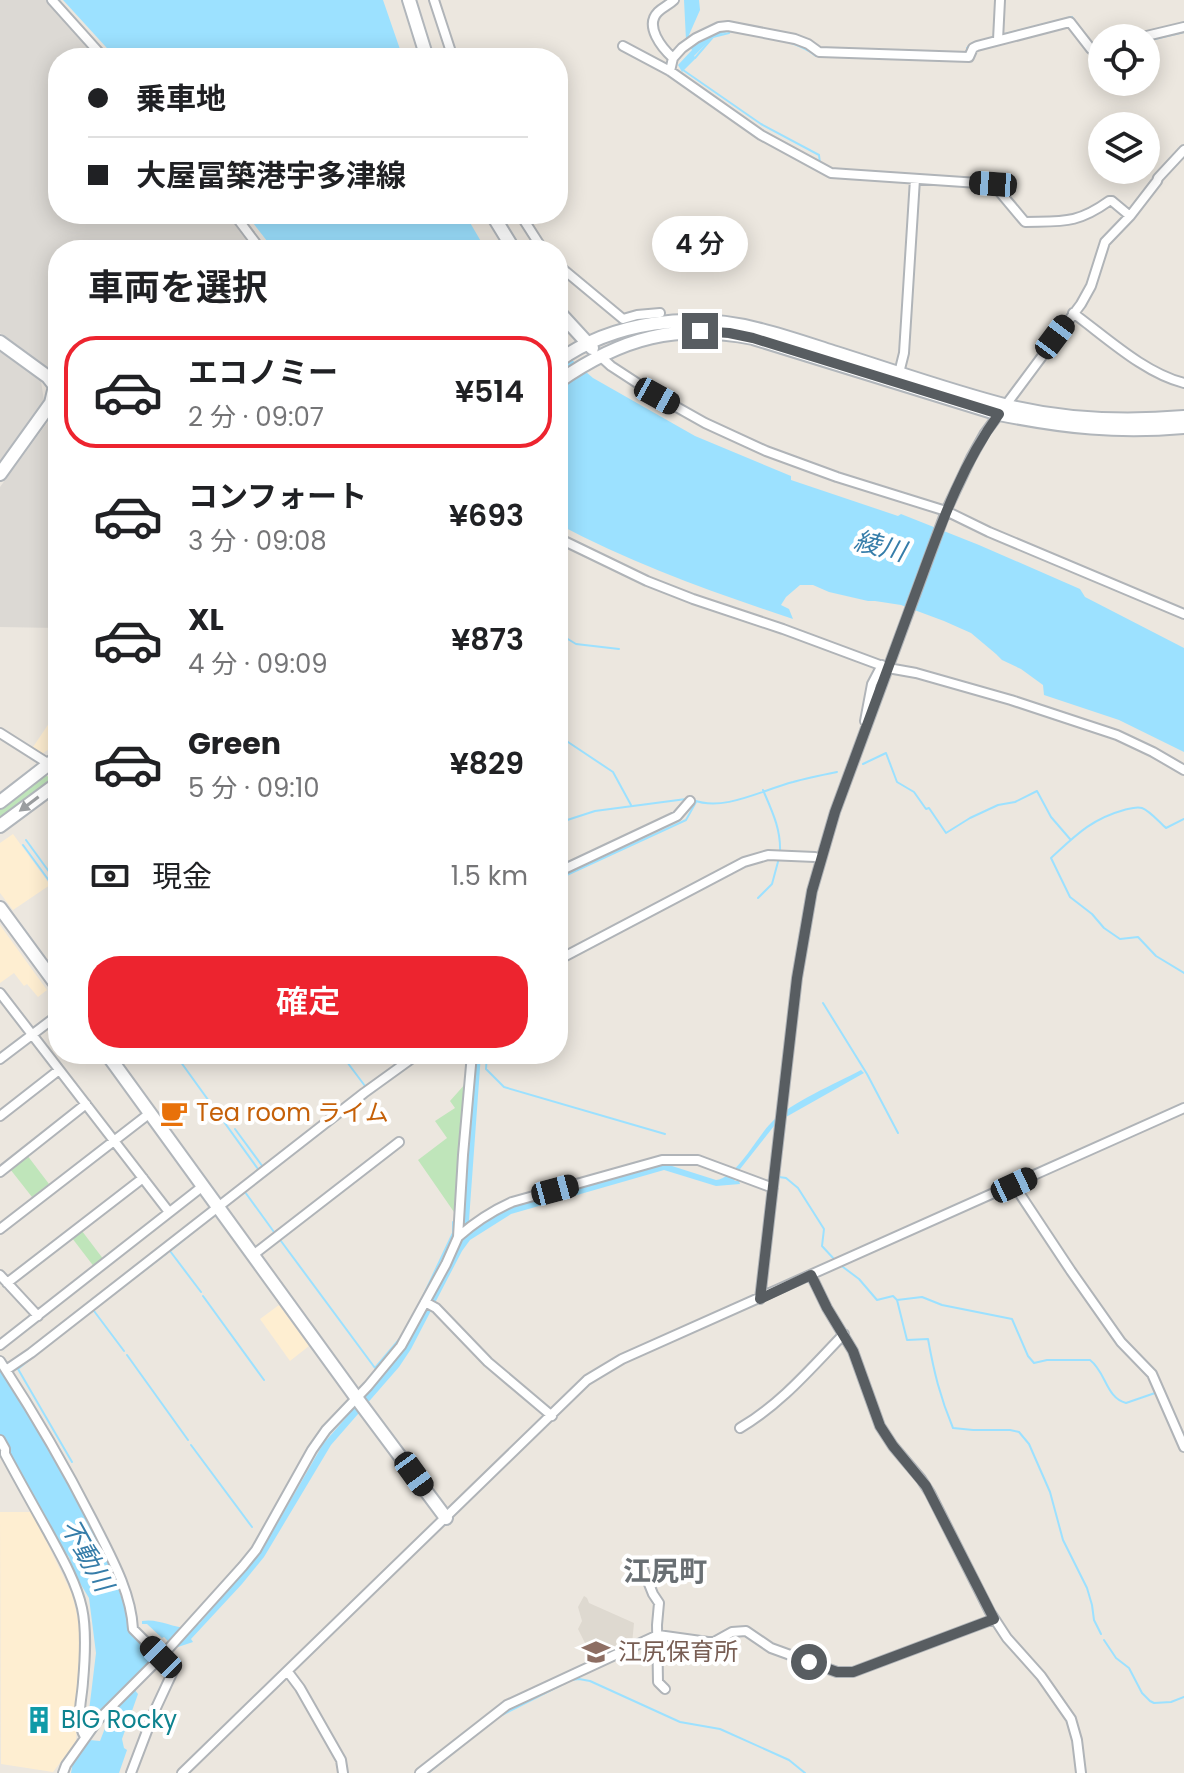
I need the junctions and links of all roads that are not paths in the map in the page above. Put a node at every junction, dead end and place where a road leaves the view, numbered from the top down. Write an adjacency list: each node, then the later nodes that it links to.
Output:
1 (52, 0): 11 (street)
2 (409, 0): 12 (main road)
3 (434, 0): 13 (street)
4 (674, 0): 14 (street)
5 (1000, 0): 8 (street)
6 (1184, 27): 7 (street)
7 (1160, 33)
8 (997, 38): 9 (street); 14 (street)
9 (1088, 45)
10 (623, 46): 15 (street)
11 (95, 48)
12 (424, 48)
13 (450, 48)
14 (673, 58): 15 (street)
15 (670, 71): 17 (street)
16 (1184, 150): 18 (street)
17 (915, 179): 18 (street); 27 (street)
18 (1130, 216): 20 (street)
19 (568, 273): 21 (street)
20 (1073, 313): 30 (street); 32 (street)
21 (665, 323): 24 (main road); 26 (main road); 27 (main road); 32 (main road)
22 (568, 326): 24 (main road)
23 (0, 342): 29 (main road)
24 (582, 346): 25 (main road); 26 (main road)
25 (568, 355)
26 (600, 356): 28 (main road); 36 (street)
27 (899, 373): 32 (main road)
28 (568, 376)
29 (48, 377)
30 (1184, 383)
31 (48, 407): 35 (main road)
32 (1002, 409): 33 (main road); 34 (main road); 36 (street)
33 (1184, 417)
34 (1184, 427)
35 (0, 474)
36 (945, 514): 38 (street); 39 (street)
37 (568, 543): 39 (street)
38 (1184, 614)
39 (887, 665): 43 (street); 48 (street)
40 (0, 733): 41 (street)
41 (48, 760)
42 (48, 769): 46 (main road)
43 (1184, 770)
44 (48, 790): 47 (main road, one-way to 47)
45 (690, 801): 49 (street)
46 (0, 802)
47 (0, 826)
48 (820, 859): 51 (street); 73 (street)
49 (568, 867)
50 (0, 908): 52 (main road)
51 (568, 955)
52 (48, 973)
53 (1, 997): 55 (street)
54 (48, 1023): 55 (street)
55 (32, 1035): 56 (street); 57 (street)
56 (48, 1056)
57 (0, 1059)
58 (54, 1064): 62 (street)
59 (114, 1064): 65 (main road)
60 (404, 1064): 74 (street)
61 (471, 1064): 77 (street)
62 (59, 1070): 63 (street); 66 (street)
63 (86, 1104): 67 (street); 69 (street)
64 (1184, 1108): 71 (street)
65 (150, 1113): 67 (street); 72 (main road)
66 (0, 1116)
67 (115, 1141): 70 (street); 76 (street)
68 (399, 1142): 78 (street)
69 (0, 1172)
70 (143, 1178): 75 (street); 81 (street)
71 (1014, 1185): 80 (street); 93 (street)
72 (203, 1186): 74 (main road); 75 (street)
73 (773, 1188): 77 (street); 82 (street)
74 (219, 1207): 78 (main road); 88 (street)
75 (169, 1212): 84 (street)
76 (0, 1229)
77 (459, 1236): 83 (street)
78 (253, 1255): 89 (main road)
79 (0, 1275): 81 (street)
80 (811, 1275): 82 (street); 85 (street)
81 (7, 1283): 84 (street)
82 (760, 1299): 90 (street)
83 (430, 1304): 89 (street); 90 (street)
84 (38, 1316): 86 (street)
85 (844, 1334): 91 (street); 96 (street)
86 (0, 1345)
87 (0, 1361): 88 (street)
88 (6, 1370): 98 (street)
89 (360, 1402): 94 (main road); 98 (street)
90 (552, 1416): 94 (street)
91 (740, 1428)
92 (0, 1440): 101 (street)
93 (1184, 1447)
94 (446, 1518): 99 (street)
95 (641, 1564): 97 (street)
96 (994, 1619): 97 (street); 107 (street)
97 (658, 1635): 100 (street); 106 (street)
98 (161, 1657): 101 (street); 103 (street)
99 (288, 1672): 104 (street); 105 (street)
100 (665, 1689)
101 (85, 1737): 102 (street)
102 (63, 1773)
103 (131, 1773)
104 (182, 1773)
105 (343, 1773)
106 (420, 1773)
107 (1081, 1773)

